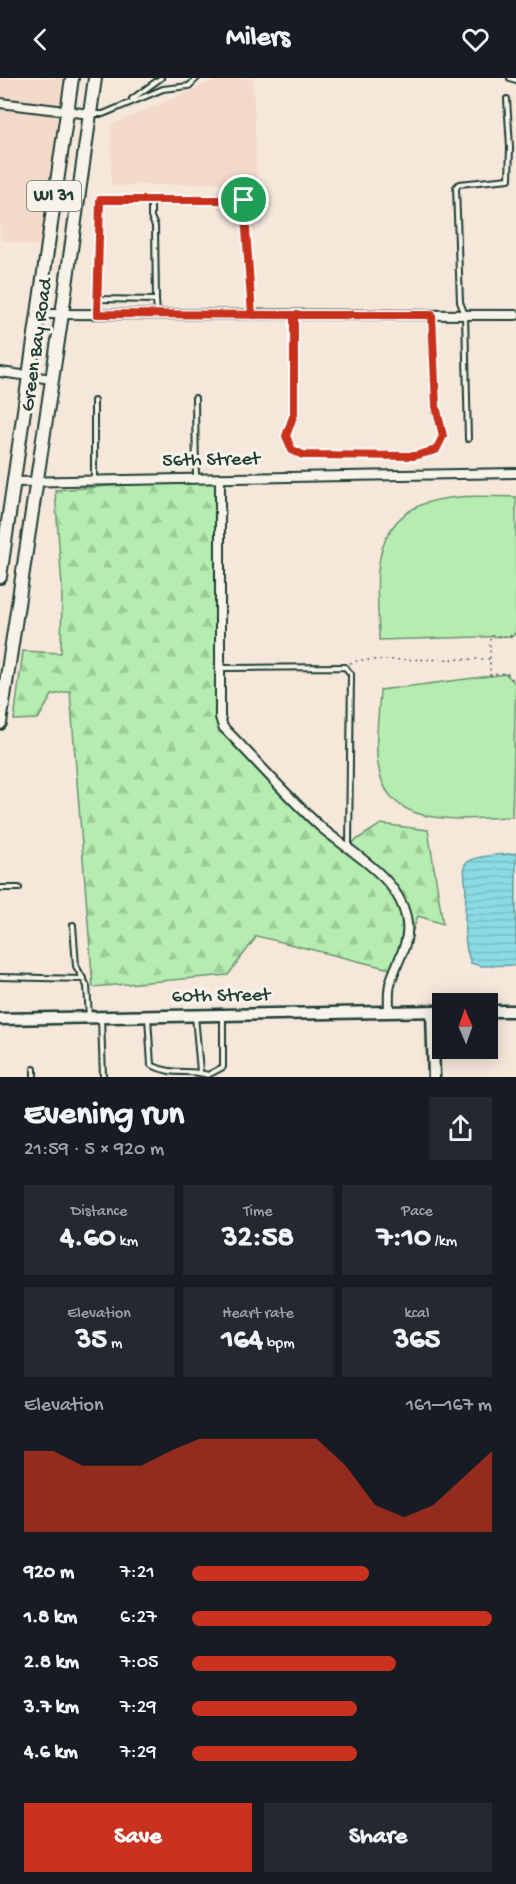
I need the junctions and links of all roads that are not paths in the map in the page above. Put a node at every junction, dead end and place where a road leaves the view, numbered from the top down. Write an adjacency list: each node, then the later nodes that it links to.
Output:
1 (72, 78): 10 (main road, Green Bay Road / WI 31)
2 (160, 78): 9 (lane)
3 (197, 78): 9 (lane)
4 (510, 78): 5 (lane)
5 (516, 80)
6 (93, 82): 11 (main road, Green Bay Road / WI 31)
7 (507, 99): 22 (lane)
8 (0, 103): 10 (street)
9 (127, 103): 11 (lane)
10 (68, 111): 11 (street); 15 (main road, Green Bay Road / WI 31)
11 (90, 114): 16 (main road, Green Bay Road / WI 31)
12 (151, 200): 13 (lane); 14 (lane); 19 (lane)
13 (98, 299): 14 (lane); 17 (lane)
14 (156, 300): 18 (lane)
15 (36, 314): 16 (street); 25 (main road, Green Bay Road / WI 31)
16 (62, 314): 17 (street); 26 (main road, Green Bay Road / WI 31)
17 (97, 314): 18 (street)
18 (157, 314): 19 (street)
19 (252, 315): 20 (street)
20 (294, 315): 21 (street); 21 (lane)
21 (432, 315): 22 (street)
22 (465, 315): 23 (street); 29 (lane)
23 (516, 315)
24 (0, 372): 25 (street)
25 (27, 376): 26 (street); 35 (main road, Green Bay Road / WI 31)
26 (52, 379): 34 (main road, Green Bay Road / WI 31)
27 (195, 398): 32 (lane)
28 (94, 401): 33 (lane)
29 (468, 439)
30 (516, 473): 31 (street, 56th Street)
31 (220, 477): 32 (street, 56th Street); 37 (street)
32 (195, 478): 33 (street, 56th Street)
33 (94, 480): 34 (street, 56th Street)
34 (38, 481): 35 (street, 56th Street); 38 (main road, Green Bay Road / WI 31)
35 (14, 482): 36 (main road, Green Bay Road / WI 31)
36 (0, 577)
37 (220, 668): 39 (street); 39 (lane)
38 (0, 723)
39 (349, 847): 48 (street)
40 (0, 888): 41 (lane)
41 (19, 888)
42 (73, 925): 44 (lane)
43 (0, 977): 44 (lane)
44 (84, 979): 54 (lane)
45 (432, 1011): 48 (street, 60th Street)
46 (498, 1011): 47 (street)
47 (516, 1011)
48 (389, 1012): 49 (street, 60th Street)
49 (223, 1015): 51 (street, 60th Street); 57 (lane)
50 (148, 1016): 51 (street, 60th Street); 52 (street, 60th Street); 57 (lane)
51 (195, 1016): 57 (lane)
52 (101, 1017): 54 (street, 60th Street); 59 (lane)
53 (2, 1018): 54 (street, 60th Street)
54 (89, 1018)
55 (435, 1059): 60 (street)
56 (34, 1069): 58 (lane)
57 (200, 1071)
58 (34, 1077)
59 (103, 1077)
60 (434, 1077)

